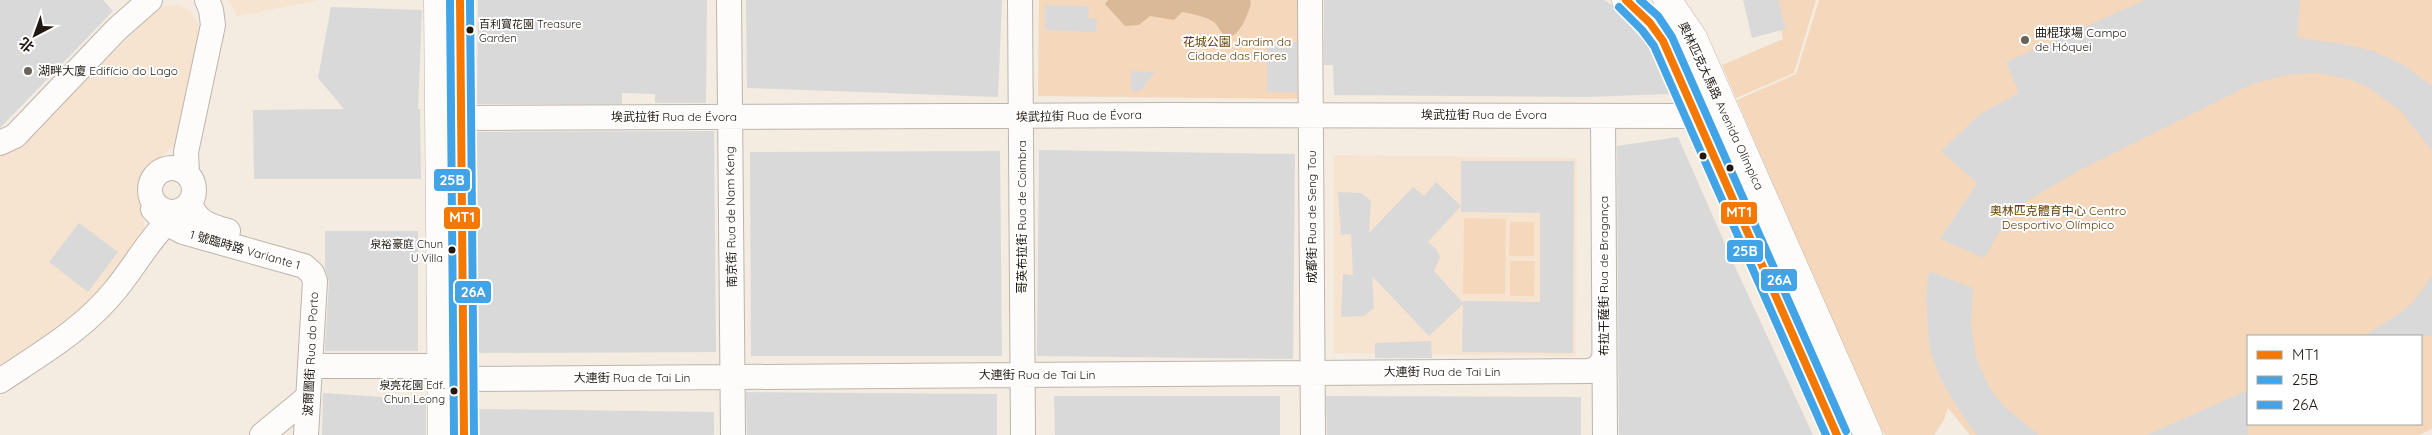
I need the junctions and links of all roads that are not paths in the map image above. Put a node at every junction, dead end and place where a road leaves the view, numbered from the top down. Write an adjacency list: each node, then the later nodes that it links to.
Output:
1 (130, 0): 12 (street)
2 (150, 0): 12 (street)
3 (207, 0): 21 (street)
4 (438, 0): 27 (main road)
5 (460, 0): 19 (main road)
6 (730, 0): 17 (street, 南京街 Rua de Nam Keng)
7 (1020, 0): 14 (street, 哥英布拉街 Rua de Coimbra)
8 (1310, 0): 15 (street, 成都街 Rua de Seng Tou)
9 (1626, 0): 16 (main road, 奧林匹克大馬路 Avenida Olímpica)
10 (1667, 0): 13 (main road, 奧林匹克大馬路 Avenida Olímpica)
11 (1676, 0): 13 (street)
12 (117, 28): 20 (street)
13 (1693, 38): 43 (main road, 奧林匹克大馬路 Avenida Olímpica)
14 (1021, 116): 15 (street, 埃武拉街 Rua de Évora); 17 (street, 埃武拉街 Rua de Évora); 29 (street, 哥英布拉街 Rua de Coimbra)
15 (1311, 116): 18 (street, 埃武拉街 Rua de Évora); 28 (street, 成都街 Rua de Seng Tou)
16 (1696, 116): 18 (street, 埃武拉街 Rua de Évora); 42 (main road, 奧林匹克大馬路 Avenida Olímpica)
17 (730, 117): 19 (street, 埃武拉街 Rua de Évora); 30 (street, 南京街 Rua de Nam Keng)
18 (1603, 117): 26 (street, 布拉干薩街 Rua de Bragança)
19 (461, 118): 27 (main road)
20 (0, 143)
21 (176, 171): 22 (street); 22 (street)
22 (166, 219): 23 (street, 1 號臨時路 Variante 1); 24 (street, 1 號臨時路 Variante 1); 31 (street)
23 (312, 273): 32 (street, 波爾圖街 Rua do Porto)
24 (320, 300): 25 (street, 波爾圖街 Rua do Porto)
25 (316, 366): 27 (street, 大連街 Rua de Tai Lin); 35 (street, 波爾圖街 Rua do Porto)
26 (1600, 371): 28 (street, 大連街 Rua de Tai Lin); 41 (street, 布拉干薩街 Rua de Bragança)
27 (452, 372): 30 (street, 大連街 Rua de Tai Lin); 36 (main road); 37 (main road)
28 (1313, 373): 29 (street, 大連街 Rua de Tai Lin); 40 (street, 成都街 Rua de Seng Tou)
29 (1023, 375): 30 (street, 大連街 Rua de Tai Lin); 39 (street, 哥英布拉街 Rua de Coimbra)
30 (733, 377): 38 (street, 南京街 Rua de Nam Keng)
31 (0, 381)
32 (308, 397): 33 (street); 34 (street, 波爾圖街 Rua do Porto)
33 (262, 435)
34 (306, 435)
35 (312, 435)
36 (442, 435)
37 (464, 435)
38 (733, 435)
39 (1023, 435)
40 (1313, 435)
41 (1605, 435)
42 (1837, 435)
43 (1868, 435)

